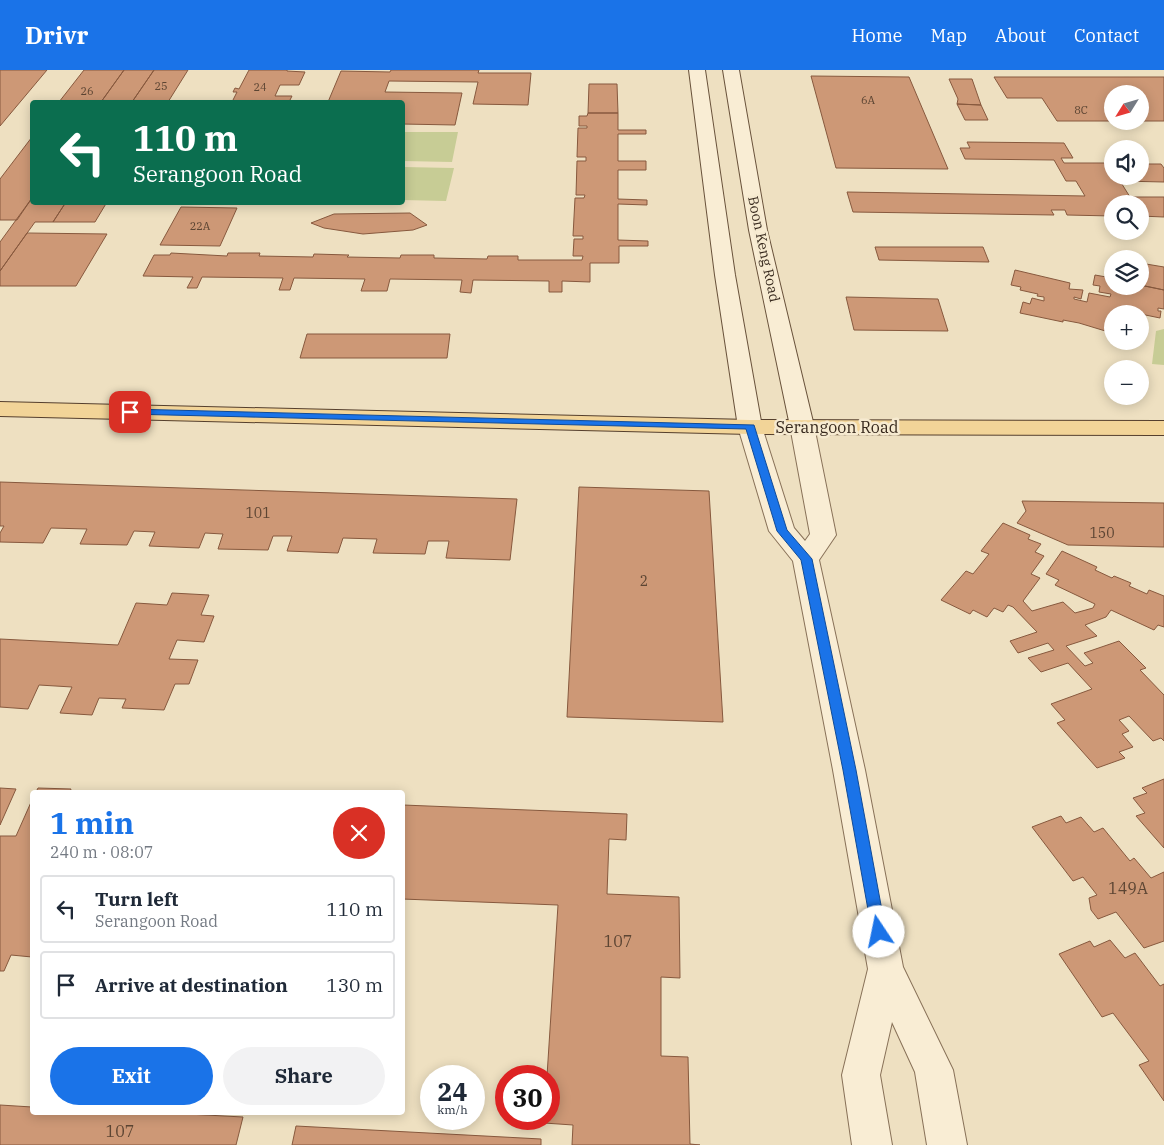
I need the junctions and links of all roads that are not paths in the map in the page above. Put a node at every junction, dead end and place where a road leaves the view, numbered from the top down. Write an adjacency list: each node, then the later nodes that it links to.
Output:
1 (697, 70): 5 (main road)
2 (731, 70): 4 (main road, Boon Keng Road)
3 (0, 409): 5 (main road, Serangoon Road)
4 (802, 426): 5 (main road, Serangoon Road); 6 (main road, Serangoon Road); 7 (main road, Boon Keng Road)
5 (750, 427): 7 (main road)
6 (1164, 428)
7 (806, 559): 8 (main road)
8 (886, 969): 9 (main road); 10 (main road)
9 (872, 1145)
10 (947, 1145)

